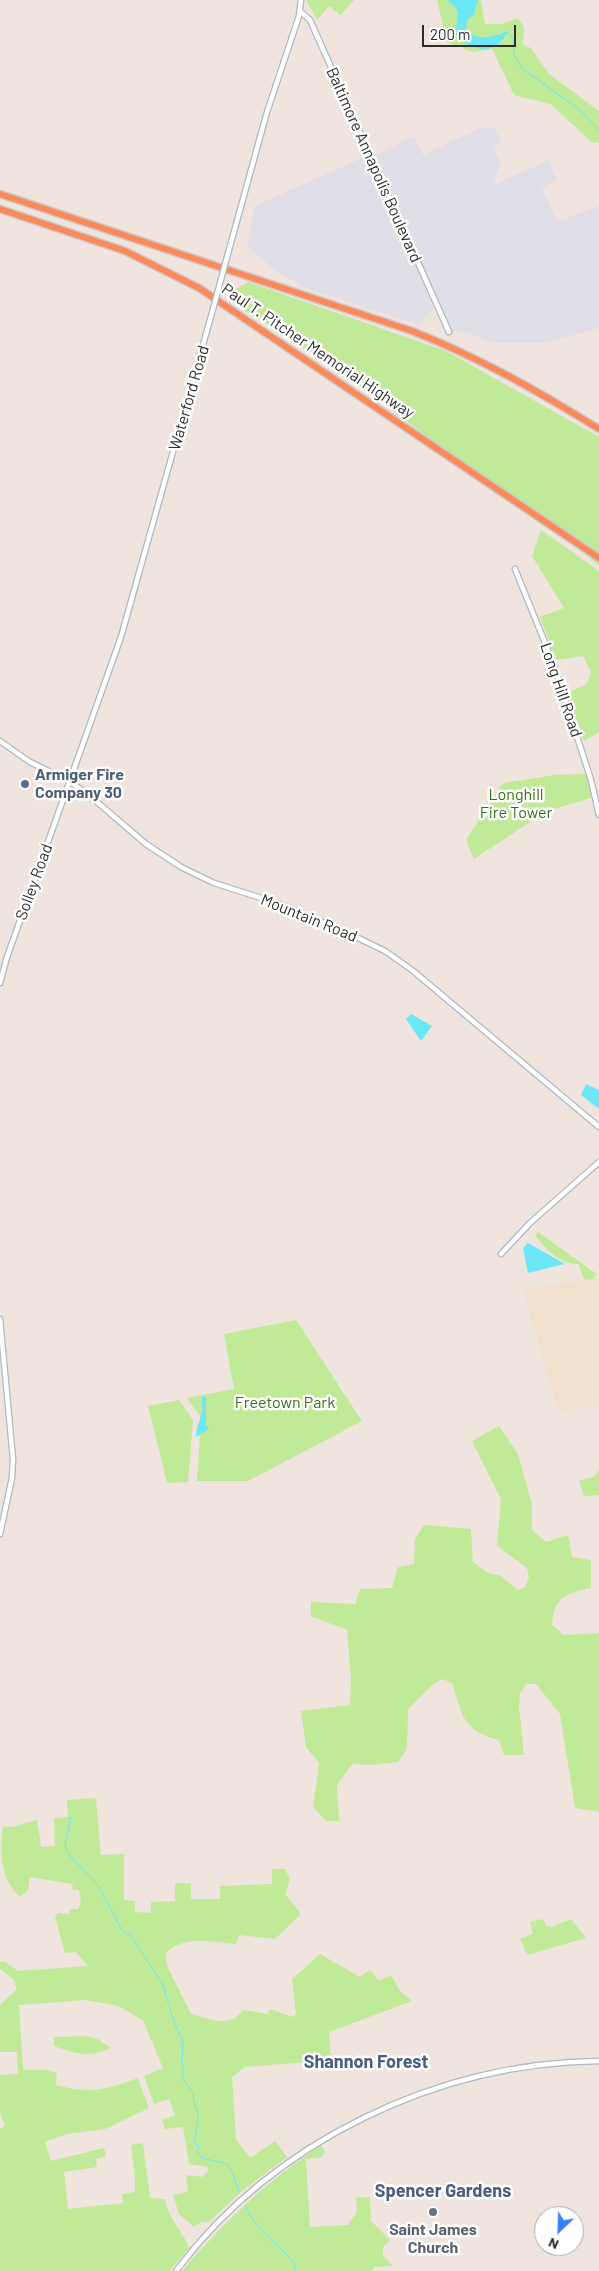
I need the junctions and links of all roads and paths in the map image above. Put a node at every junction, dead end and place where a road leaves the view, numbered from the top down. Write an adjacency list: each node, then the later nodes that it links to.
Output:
1 (301, 0): 2 (main road)
2 (300, 11): 5 (main road, Baltimore Annapolis Boulevard); 10 (main road, Waterford Road, bridge)
3 (0, 194): 6 (highway, Paul T. Pitcher Memorial Highway)
4 (0, 209): 7 (highway, Paul T. Pitcher Memorial Highway)
5 (449, 332)
6 (599, 428)
7 (599, 558)
8 (515, 569): 11 (main road, Long Hill Road)
9 (0, 741): 10 (main road, Mountain Road)
10 (70, 782): 12 (main road, Solley Road); 13 (main road, Mountain Road)
11 (599, 815)
12 (0, 983)
13 (599, 1127)
14 (599, 1162): 15 (main road)
15 (502, 1254)
16 (0, 1319): 17 (main road)
17 (0, 1534)
18 (599, 2061): 19 (main road)
19 (176, 2271)

